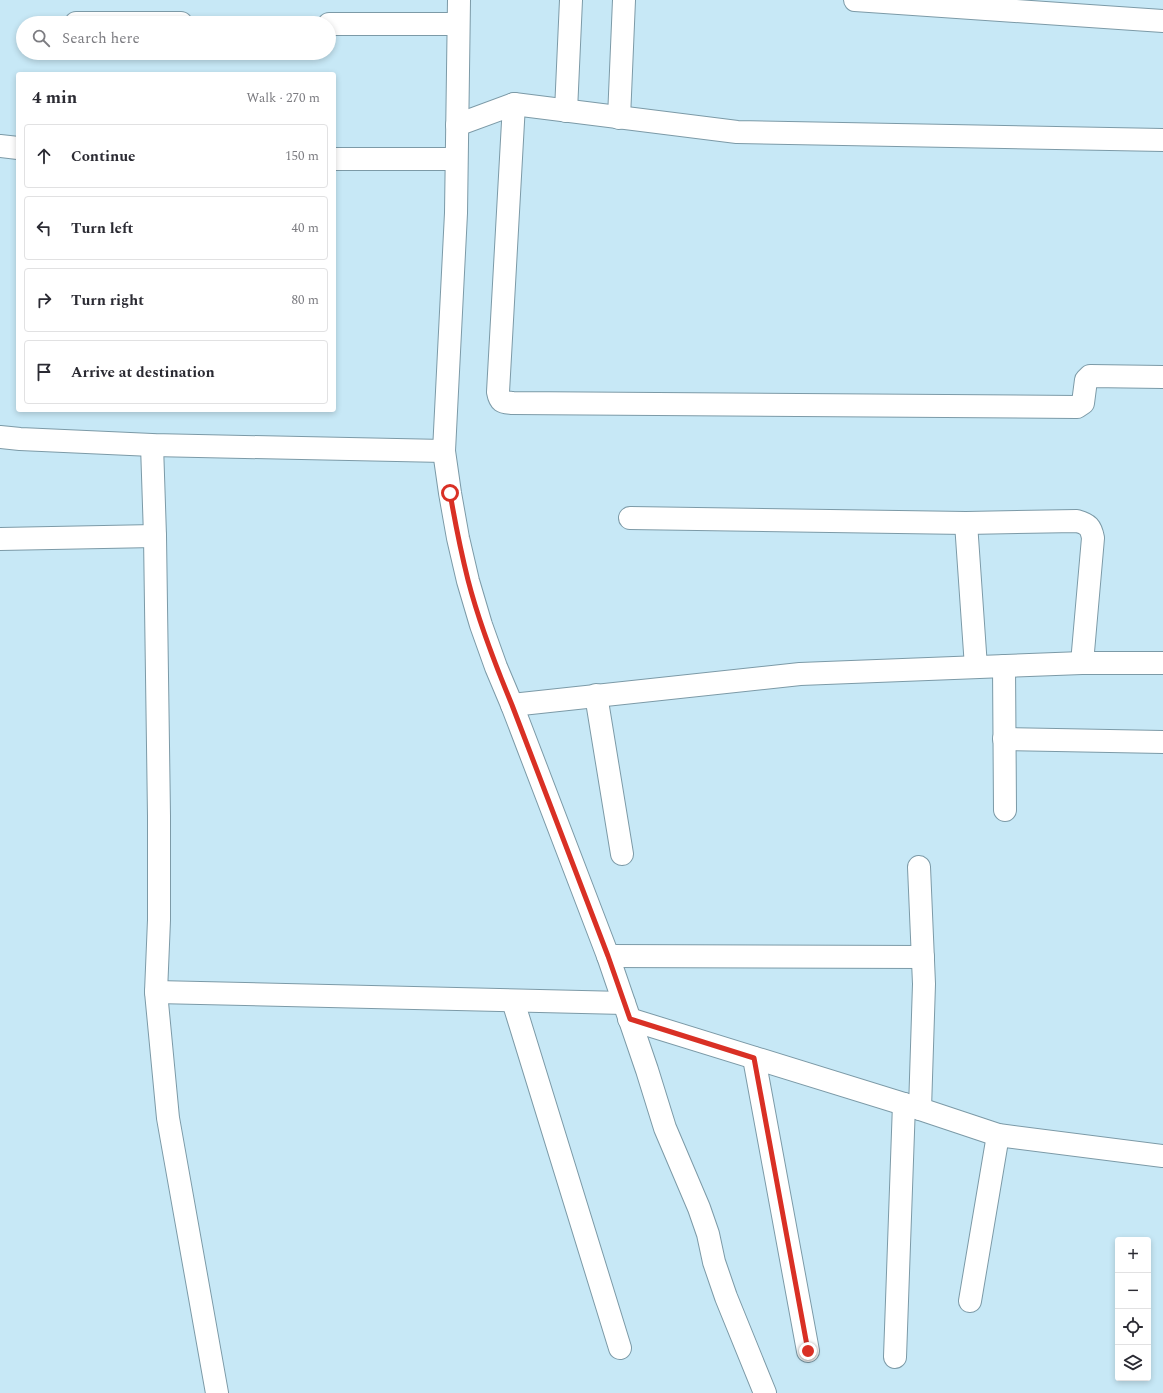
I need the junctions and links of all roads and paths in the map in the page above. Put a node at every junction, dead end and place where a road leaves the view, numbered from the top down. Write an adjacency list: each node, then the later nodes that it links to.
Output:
1 (459, 0): 7 (street)
2 (571, 0): 9 (street)
3 (624, 0): 10 (street)
4 (856, 0): 5 (street)
5 (1163, 21)
6 (336, 24): 7 (street)
7 (458, 24): 11 (street)
8 (514, 104): 9 (street); 11 (street); 17 (street)
9 (566, 111): 10 (street)
10 (619, 118): 12 (street)
11 (457, 125): 16 (street)
12 (1163, 140)
13 (0, 146): 14 (street)
14 (16, 148)
15 (336, 159): 16 (street)
16 (456, 159): 20 (street)
17 (1163, 377)
18 (0, 437): 19 (street)
19 (152, 445): 20 (street); 23 (street)
20 (444, 451): 30 (street)
21 (630, 518): 22 (street)
22 (966, 523): 25 (street); 28 (street)
23 (155, 536): 24 (street); 38 (street)
24 (0, 539)
25 (1082, 663): 26 (street); 27 (street)
26 (1163, 663)
27 (1004, 666): 28 (street); 31 (street)
28 (976, 667): 29 (street)
29 (596, 695): 30 (street); 34 (street)
30 (512, 705): 36 (street)
31 (1004, 739): 32 (street); 33 (street)
32 (1163, 742)
33 (1005, 810)
34 (622, 854)
35 (919, 867): 37 (street)
36 (608, 956): 37 (street); 40 (street)
37 (923, 956): 42 (street)
38 (156, 992): 39 (street); 49 (street)
39 (513, 1001): 40 (street); 46 (street)
40 (627, 1011): 41 (street); 50 (street)
41 (754, 1058): 42 (street); 47 (street)
42 (912, 1107): 43 (street); 48 (street)
43 (998, 1135): 44 (street); 45 (street)
44 (1163, 1156)
45 (970, 1301)
46 (620, 1348)
47 (808, 1351)
48 (894, 1357)
49 (217, 1393)
50 (765, 1393)

